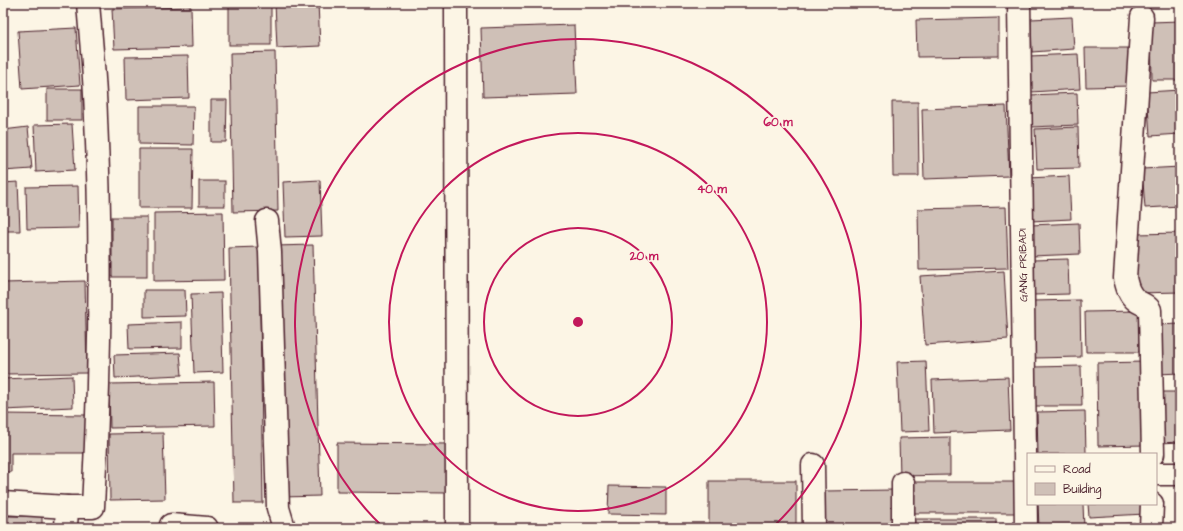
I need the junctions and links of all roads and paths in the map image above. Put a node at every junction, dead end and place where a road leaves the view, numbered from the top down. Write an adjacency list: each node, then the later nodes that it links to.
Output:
1 (88, 3): 14 (street)
2 (1019, 3): 10 (street, GANG PRIBADI)
3 (456, 8): 18 (street)
4 (1142, 16): 6 (street)
5 (267, 221): 17 (street)
6 (1153, 453)
7 (813, 465): 19 (street)
8 (1157, 474): 9 (street)
9 (1180, 474)
10 (1027, 475): 21 (street, GANG PRIBADI)
11 (904, 483): 20 (street)
12 (3, 503): 14 (street)
13 (1152, 505): 22 (street)
14 (67, 518)
15 (171, 525): 16 (street)
16 (207, 528)
17 (284, 528)
18 (457, 528)
19 (814, 528)
20 (903, 528)
21 (1026, 528)
22 (1151, 528)

